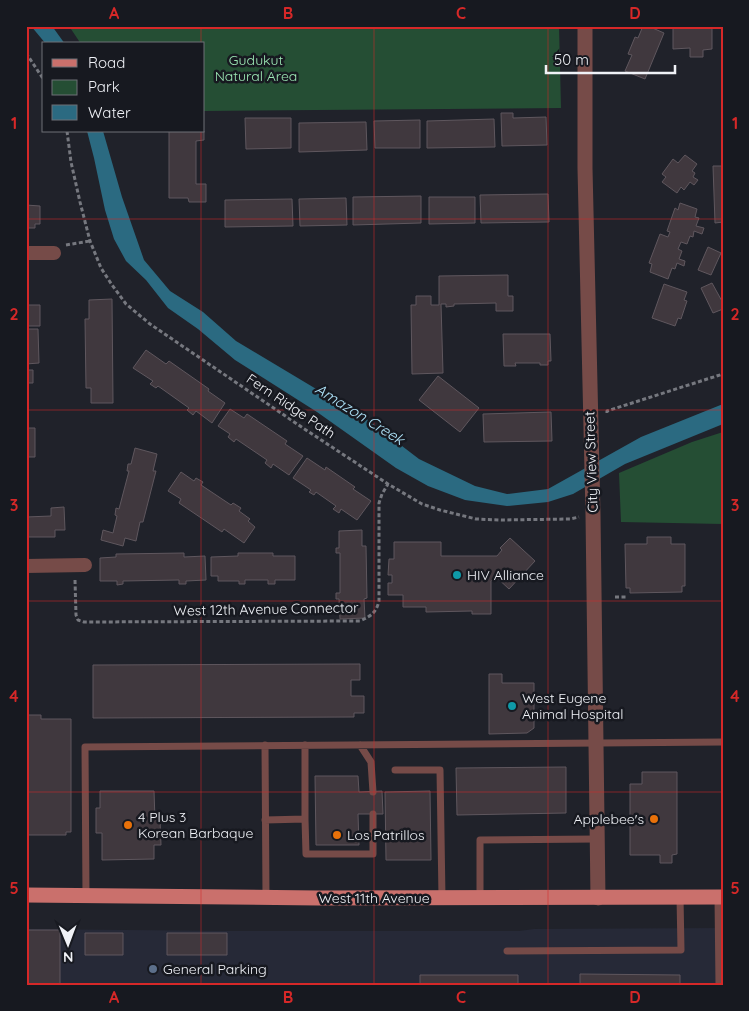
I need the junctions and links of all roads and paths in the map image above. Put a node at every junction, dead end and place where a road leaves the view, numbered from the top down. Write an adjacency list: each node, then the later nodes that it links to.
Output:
1 (585, 26): 11 (street, City View Street)
2 (26, 52): 3 (path)
3 (42, 77)
4 (67, 132): 5 (path, Fern Ridge Path)
5 (90, 241): 7 (path); 10 (path, Fern Ridge Path)
6 (26, 253): 7 (street)
7 (54, 253)
8 (723, 374): 9 (path)
9 (608, 419)
10 (388, 484): 11 (path, Fern Ridge Path); 13 (path, West 12th Avenue Connector)
11 (593, 514): 17 (street, City View Street)
12 (26, 566): 13 (street)
13 (80, 566)
14 (615, 597): 15 (path)
15 (628, 597)
16 (723, 742): 17 (lane)
17 (596, 743): 19 (lane); 26 (street, City View Street)
18 (305, 745): 19 (lane); 20 (lane); 24 (lane)
19 (360, 745): 22 (lane)
20 (265, 746): 25 (lane); 28 (lane)
21 (395, 770): 31 (lane)
22 (373, 792)
23 (373, 814): 24 (lane)
24 (305, 819): 25 (lane)
25 (265, 820): 29 (lane)
26 (598, 839): 32 (lane); 33 (street, City View Street)
27 (26, 895): 28 (main road, West 11th Avenue)
28 (86, 895): 29 (main road, West 11th Avenue)
29 (266, 897): 31 (main road, West 11th Avenue)
30 (721, 897): 34 (main road, West 11th Avenue); 36 (lane)
31 (442, 898): 32 (main road, West 11th Avenue)
32 (480, 898): 33 (main road, West 11th Avenue)
33 (598, 898): 34 (main road, West 11th Avenue)
34 (680, 898): 35 (lane)
35 (507, 951)
36 (719, 985)

